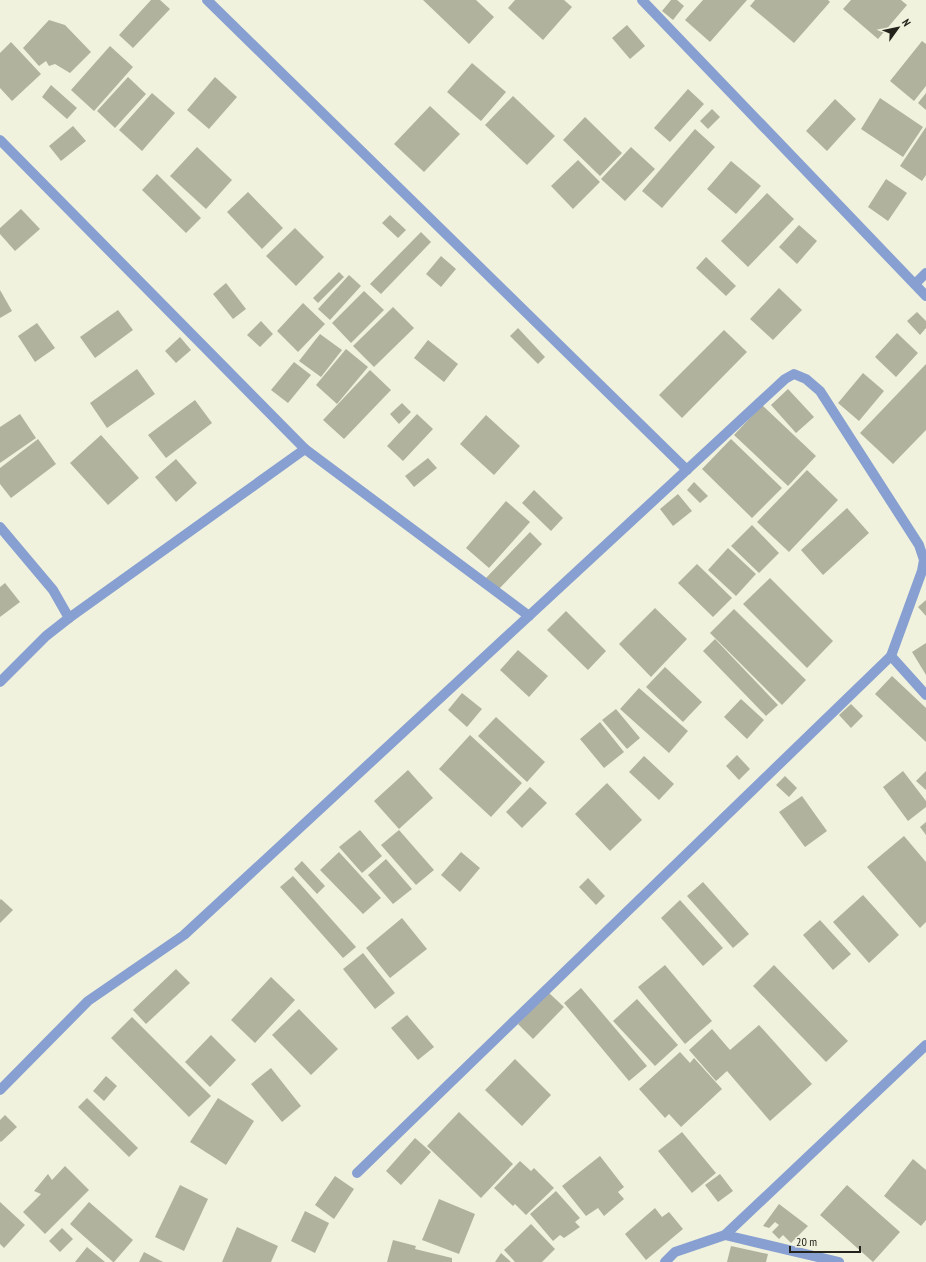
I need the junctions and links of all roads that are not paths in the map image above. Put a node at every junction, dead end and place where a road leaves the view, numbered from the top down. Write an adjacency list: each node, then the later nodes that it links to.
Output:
1 (207, 0): 8 (street)
2 (642, 0): 5 (street)
3 (0, 140): 7 (street)
4 (926, 274): 5 (street)
5 (915, 284): 6 (street)
6 (926, 296)
7 (305, 449): 10 (street); 11 (street)
8 (687, 470): 10 (street); 12 (street)
9 (0, 527): 11 (street)
10 (529, 616): 16 (street)
11 (69, 618): 13 (street)
12 (891, 656): 14 (street); 17 (street)
13 (0, 682)
14 (926, 694)
15 (926, 1045): 18 (street)
16 (0, 1090)
17 (357, 1173)
18 (725, 1235): 19 (street); 20 (street)
19 (665, 1262)
20 (839, 1262)

